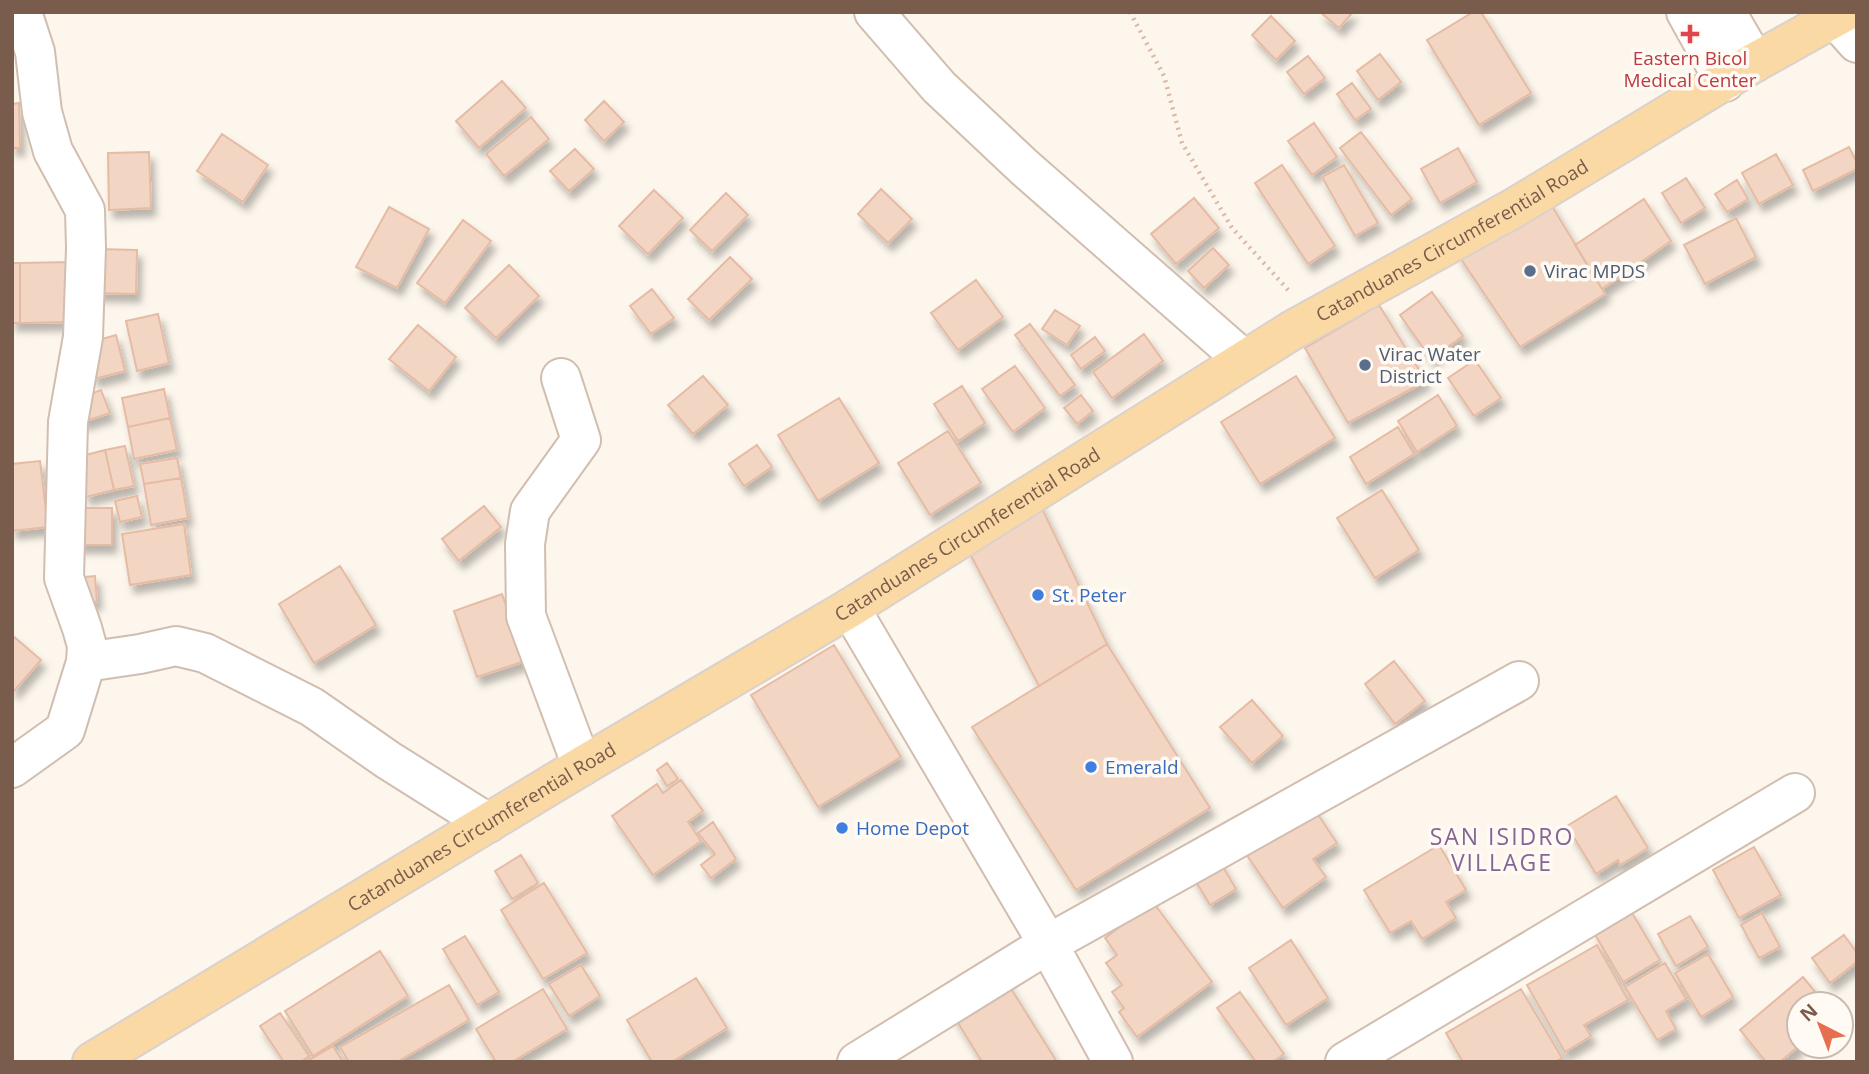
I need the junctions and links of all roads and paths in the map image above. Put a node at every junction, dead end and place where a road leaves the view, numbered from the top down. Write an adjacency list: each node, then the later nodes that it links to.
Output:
1 (22, 12): 12 (street)
2 (874, 12): 9 (street)
3 (1130, 12): 8 (path)
4 (1686, 12): 7 (street)
5 (1726, 12): 7 (street)
6 (1845, 24): 7 (main road, Catanduanes Circumferential Road)
7 (1740, 72): 8 (main road, Catanduanes Circumferential Road)
8 (1314, 319): 9 (main road, Catanduanes Circumferential Road)
9 (1244, 360): 11 (main road, Catanduanes Circumferential Road)
10 (561, 378): 14 (street)
11 (850, 608): 14 (main road, Catanduanes Circumferential Road); 18 (street)
12 (86, 662): 15 (street); 17 (street)
13 (1519, 681): 18 (street)
14 (582, 766): 17 (main road, Catanduanes Circumferential Road)
15 (12, 768)
16 (1795, 793): 22 (street)
17 (488, 823): 19 (main road, Catanduanes Circumferential Road)
18 (1048, 944): 20 (street); 21 (street)
19 (92, 1062)
20 (857, 1062)
21 (1113, 1062)
22 (1345, 1062)

